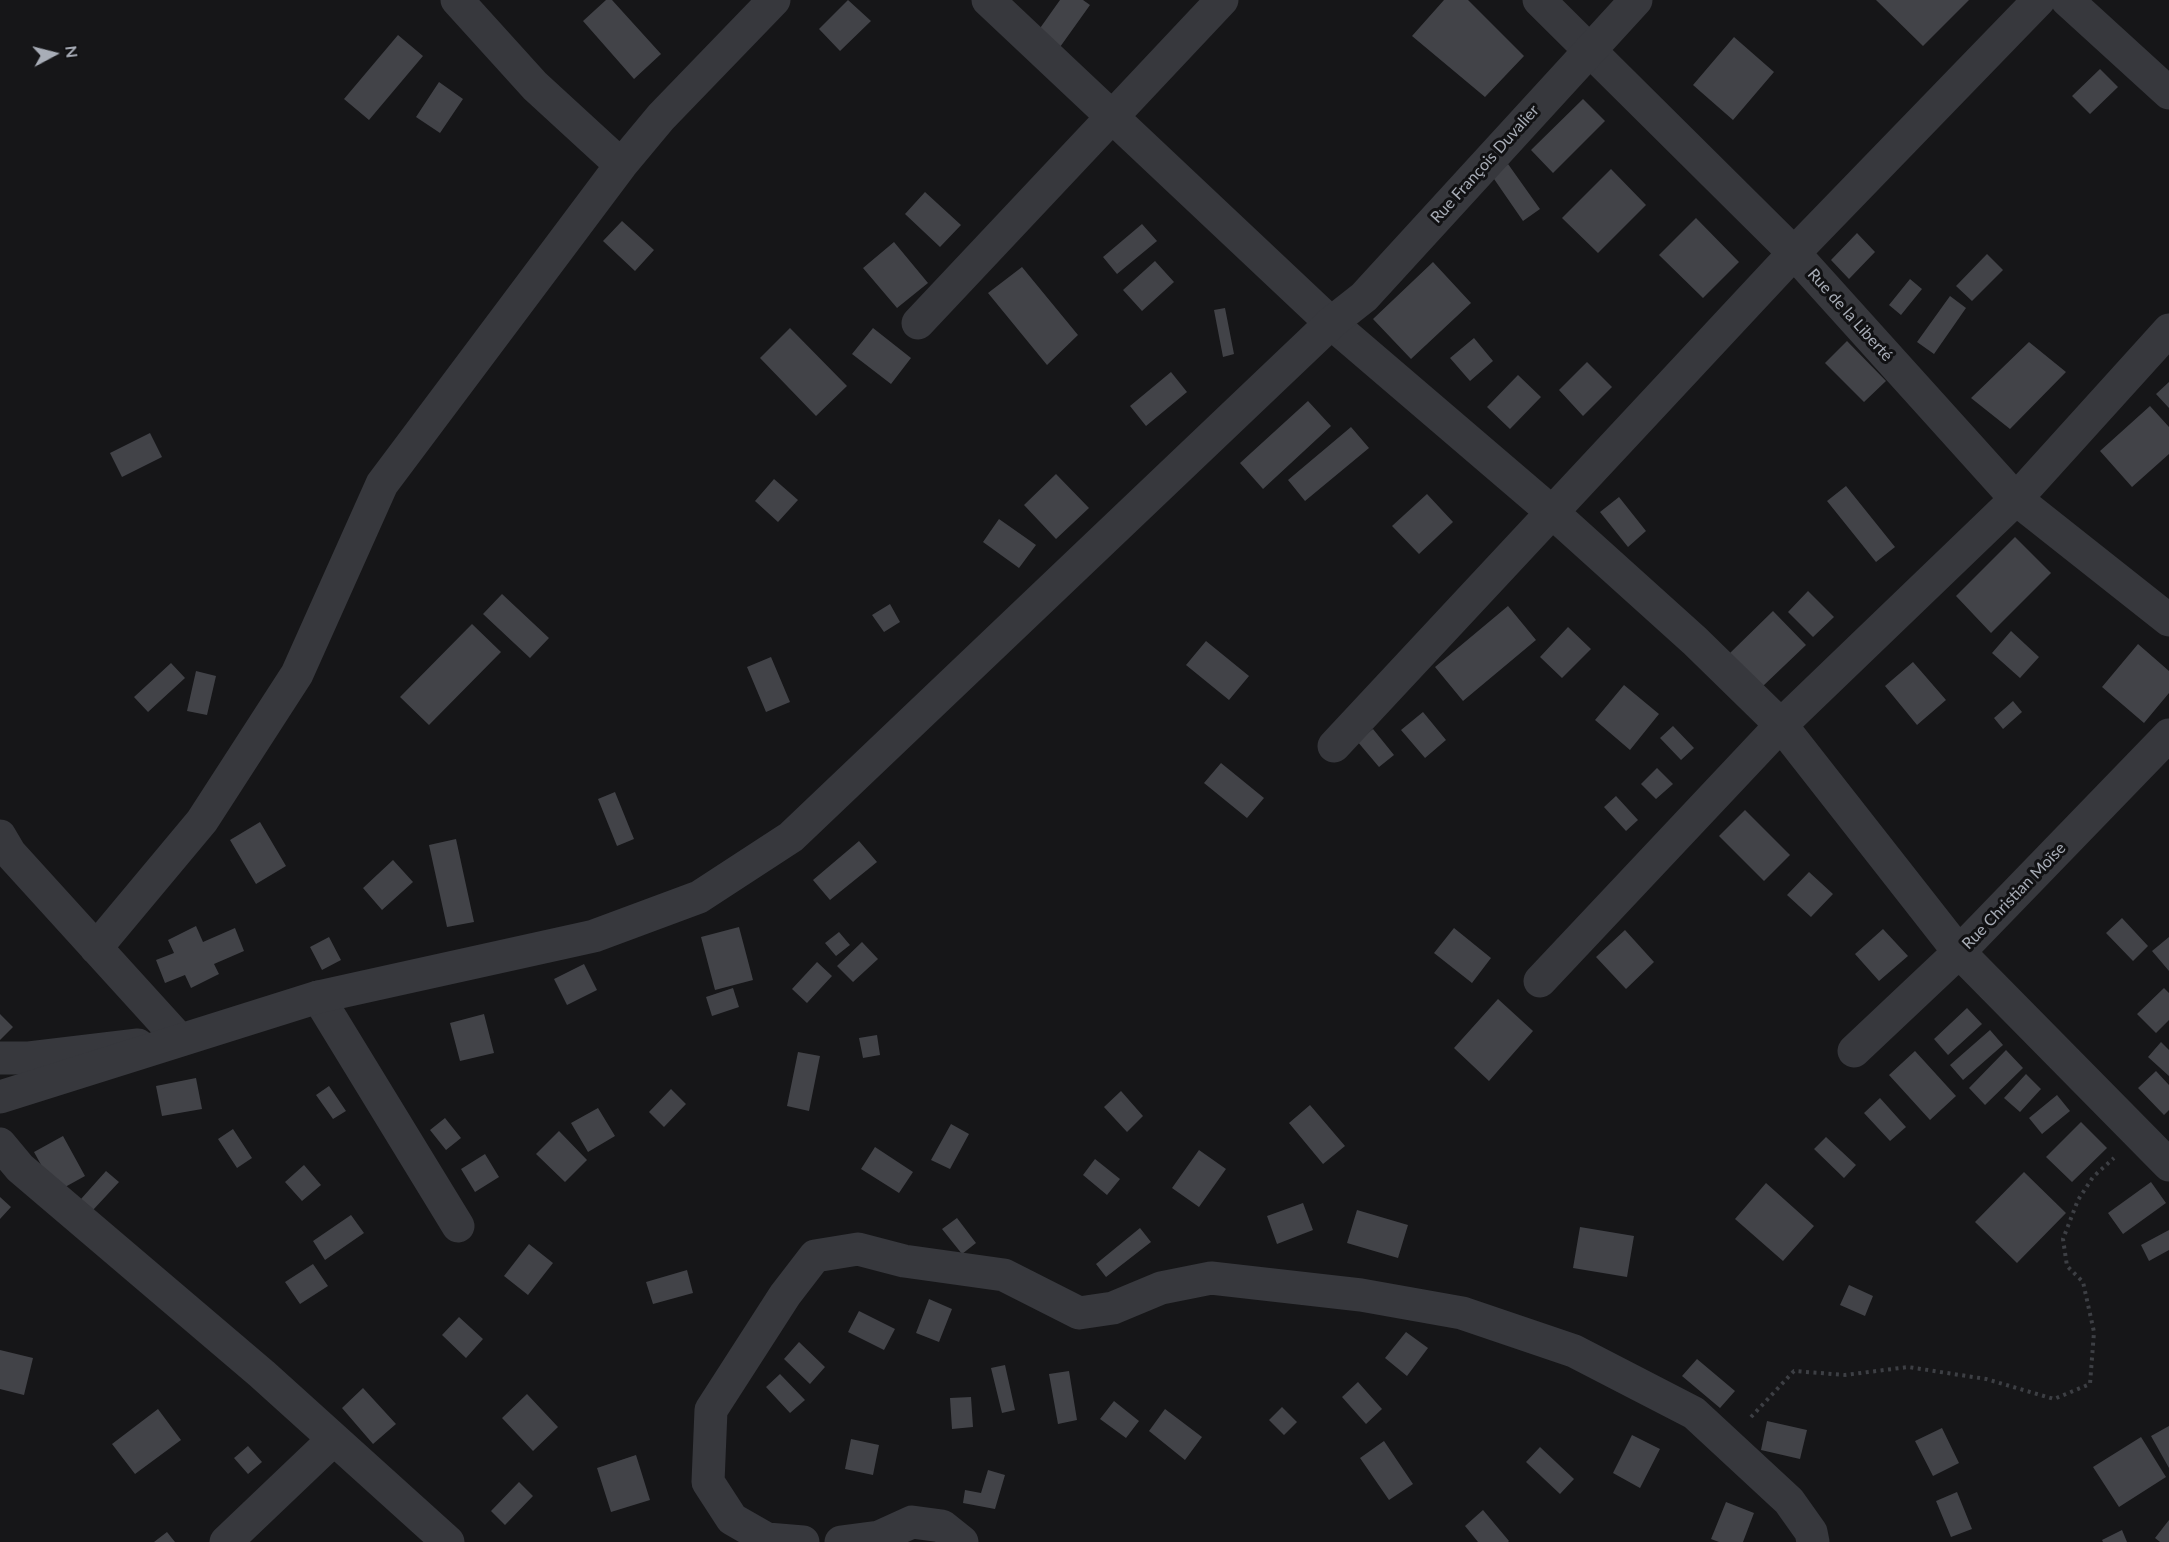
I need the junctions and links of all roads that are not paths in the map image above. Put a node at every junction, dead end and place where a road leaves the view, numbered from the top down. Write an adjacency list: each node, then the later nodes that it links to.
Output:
1 (457, 0): 12 (street)
2 (774, 0): 12 (street)
3 (988, 0): 11 (street)
4 (1222, 0): 11 (street)
5 (1539, 0): 9 (street, Rue de la Liberté)
6 (1636, 0): 9 (street, Rue François Duvalier)
7 (2040, 0): 13 (street)
8 (2067, 0): 10 (street)
9 (1588, 51): 13 (street, Rue de la Liberté); 15 (street, Rue François Duvalier)
10 (2169, 93)
11 (1113, 116): 14 (street); 15 (street)
12 (621, 165): 24 (street)
13 (1794, 253): 17 (street, Rue de la Liberté); 18 (street)
14 (918, 323)
15 (1331, 323): 18 (street); 27 (street, Rue François Duvalier)
16 (2169, 330): 17 (street)
17 (2016, 499): 19 (street, Rue de la Liberté); 20 (street)
18 (1553, 513): 20 (street); 22 (street)
19 (2169, 620)
20 (1780, 725): 25 (street); 26 (street)
21 (2169, 735): 25 (street, Rue Christian Moïse)
22 (1334, 746)
23 (0, 836): 24 (street)
24 (96, 948): 28 (street)
25 (1959, 952): 29 (street, Rue Christian Moïse); 33 (street)
26 (1540, 981)
27 (318, 997): 28 (street, Rue François Duvalier); 34 (street)
28 (180, 1040): 30 (street); 31 (street)
29 (1854, 1051)
30 (0, 1058)
31 (0, 1097)
32 (0, 1144): 35 (street)
33 (2167, 1160)
34 (458, 1226)
35 (334, 1439): 36 (street); 37 (street)
36 (226, 1542)
37 (448, 1542)
38 (803, 1542): 41 (street)
39 (840, 1542): 40 (street)
40 (962, 1542)
41 (1813, 1542)

